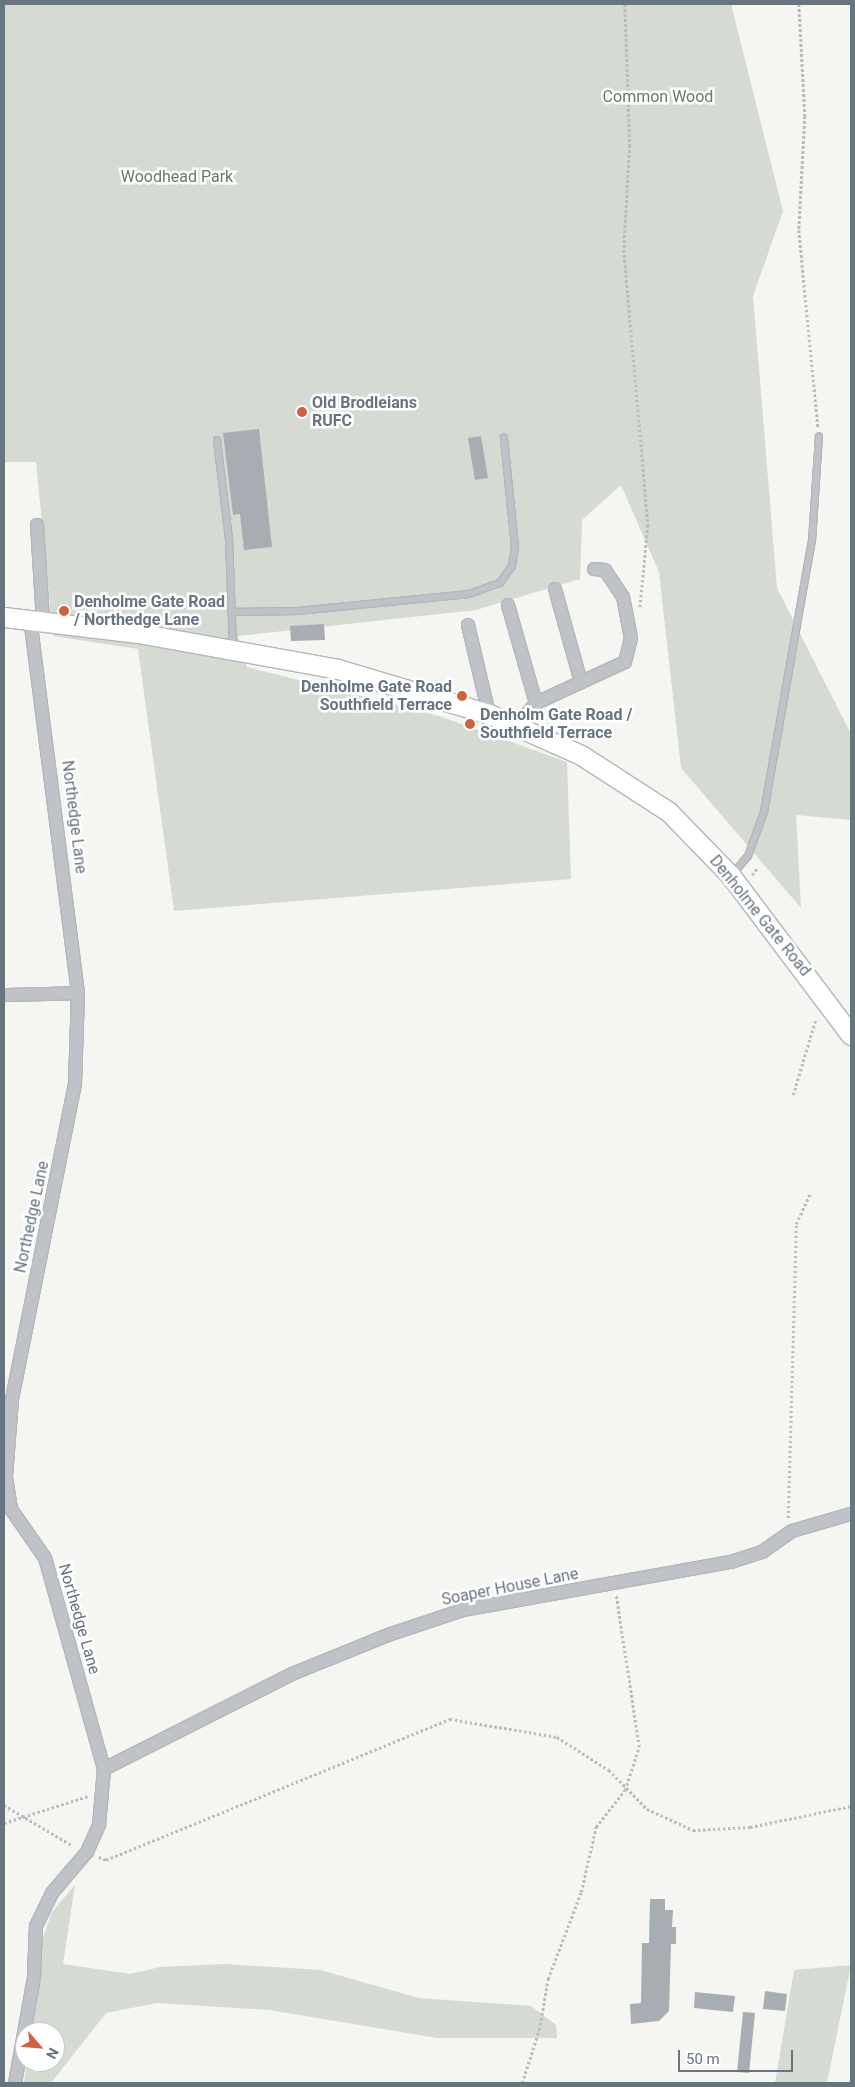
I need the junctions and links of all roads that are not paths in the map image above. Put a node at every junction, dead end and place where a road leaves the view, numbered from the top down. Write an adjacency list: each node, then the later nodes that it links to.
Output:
1 (819, 436): 17 (lane)
2 (504, 438): 8 (lane)
3 (217, 440): 8 (lane)
4 (37, 525): 10 (street, Northedge Lane)
5 (594, 569): 13 (street)
6 (555, 589): 13 (street)
7 (508, 606): 14 (street)
8 (232, 612): 12 (lane)
9 (4, 617): 10 (main road, Denholme Gate Road)
10 (36, 620): 12 (main road, Denholme Gate Road); 18 (street, Northedge Lane)
11 (468, 625): 15 (street)
12 (233, 650): 15 (main road, Denholme Gate Road)
13 (580, 682): 14 (street)
14 (536, 703): 16 (street)
15 (489, 714): 16 (main road, Denholme Gate Road)
16 (517, 725): 17 (main road, Denholme Gate Road)
17 (731, 876): 20 (main road, Denholme Gate Road)
18 (78, 993): 19 (street); 22 (street, Northedge Lane)
19 (4, 995)
20 (851, 1035)
21 (851, 1514): 22 (street, Soaper House Lane)
22 (104, 1769): 23 (street, Northedge Lane)
23 (15, 2083)

